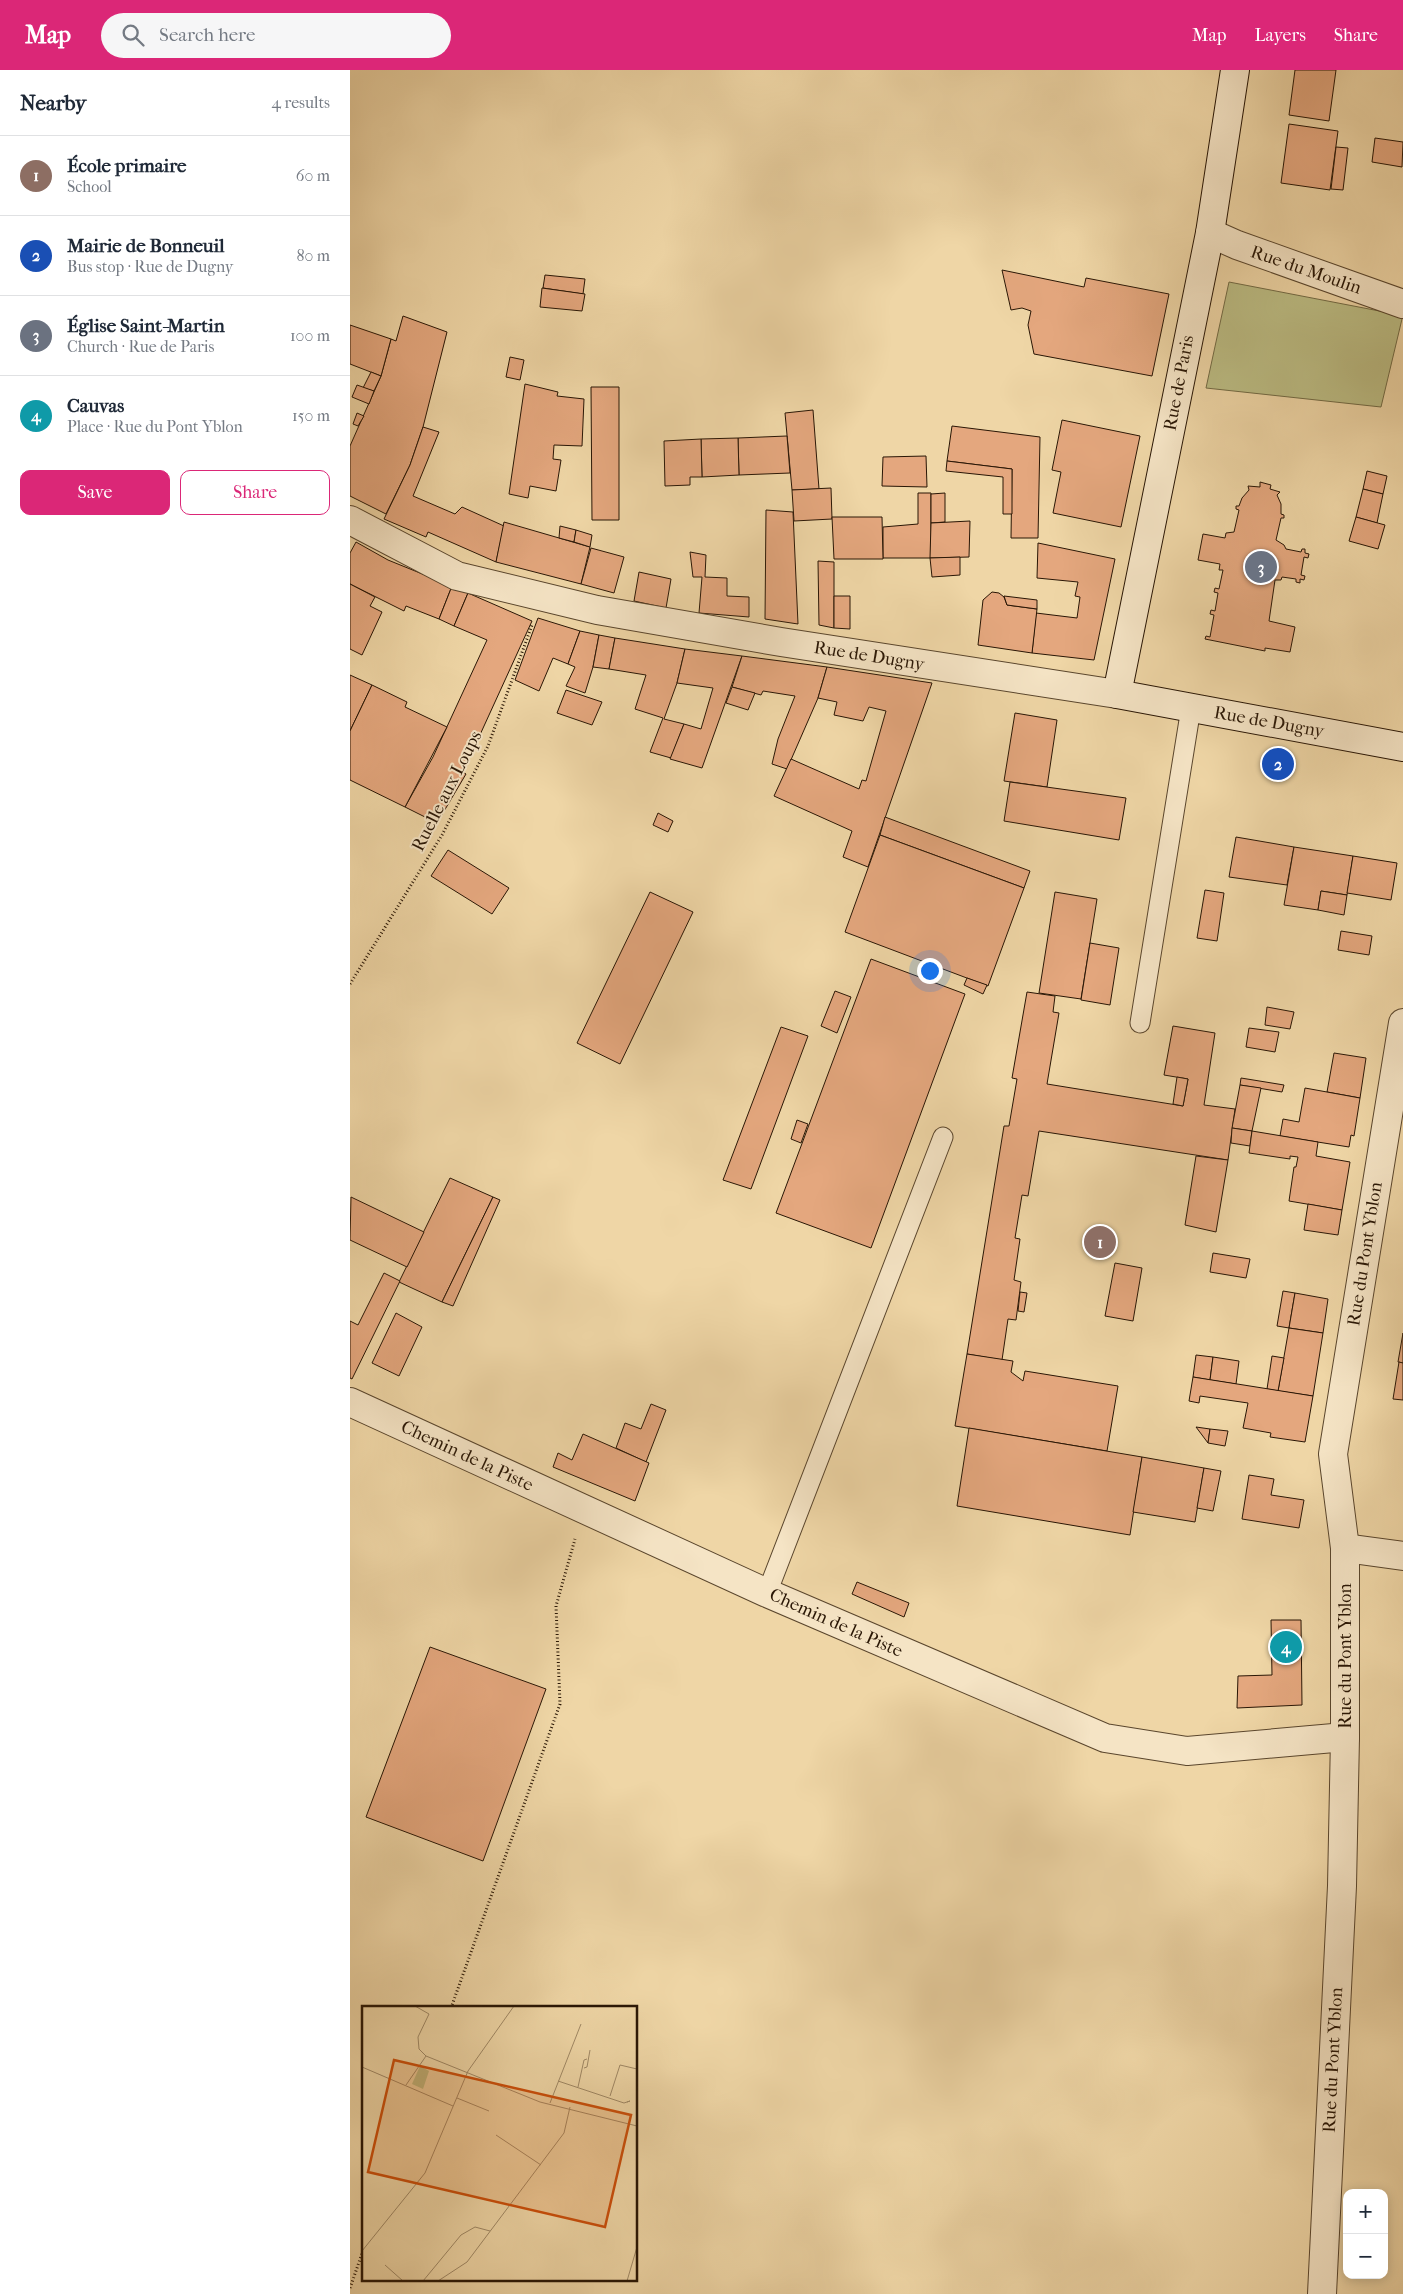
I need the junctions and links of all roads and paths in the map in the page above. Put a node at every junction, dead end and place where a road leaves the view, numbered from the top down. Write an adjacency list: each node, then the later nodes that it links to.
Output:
1 (1235, 70): 2 (street, Rue de Paris)
2 (1210, 233): 3 (street, Rue du Moulin); 6 (street, Rue de Paris)
3 (1403, 304)
4 (350, 520): 5 (street, Rue de Dugny)
5 (540, 596): 6 (street, Rue de Dugny); 9 (path, Ruelle aux Loups)
6 (1117, 694): 7 (street, Rue de Dugny)
7 (1191, 708): 8 (street, Rue de Dugny); 10 (lane)
8 (1403, 747)
9 (350, 984)
10 (1140, 1022)
11 (1403, 1023): 15 (street, Rue du Pont Yblon)
12 (943, 1137): 17 (lane)
13 (350, 1402): 14 (street, Chemin de la Piste)
14 (584, 1509): 17 (street, Chemin de la Piste); 19 (path)
15 (1345, 1548): 16 (street); 18 (street, Rue du Pont Yblon)
16 (1403, 1556)
17 (766, 1593): 18 (street, Chemin de la Piste)
18 (1345, 1737): 22 (street, Rue du Pont Yblon)
19 (451, 2006)
20 (362, 2254): 21 (path)
21 (350, 2288)
22 (1322, 2294)

